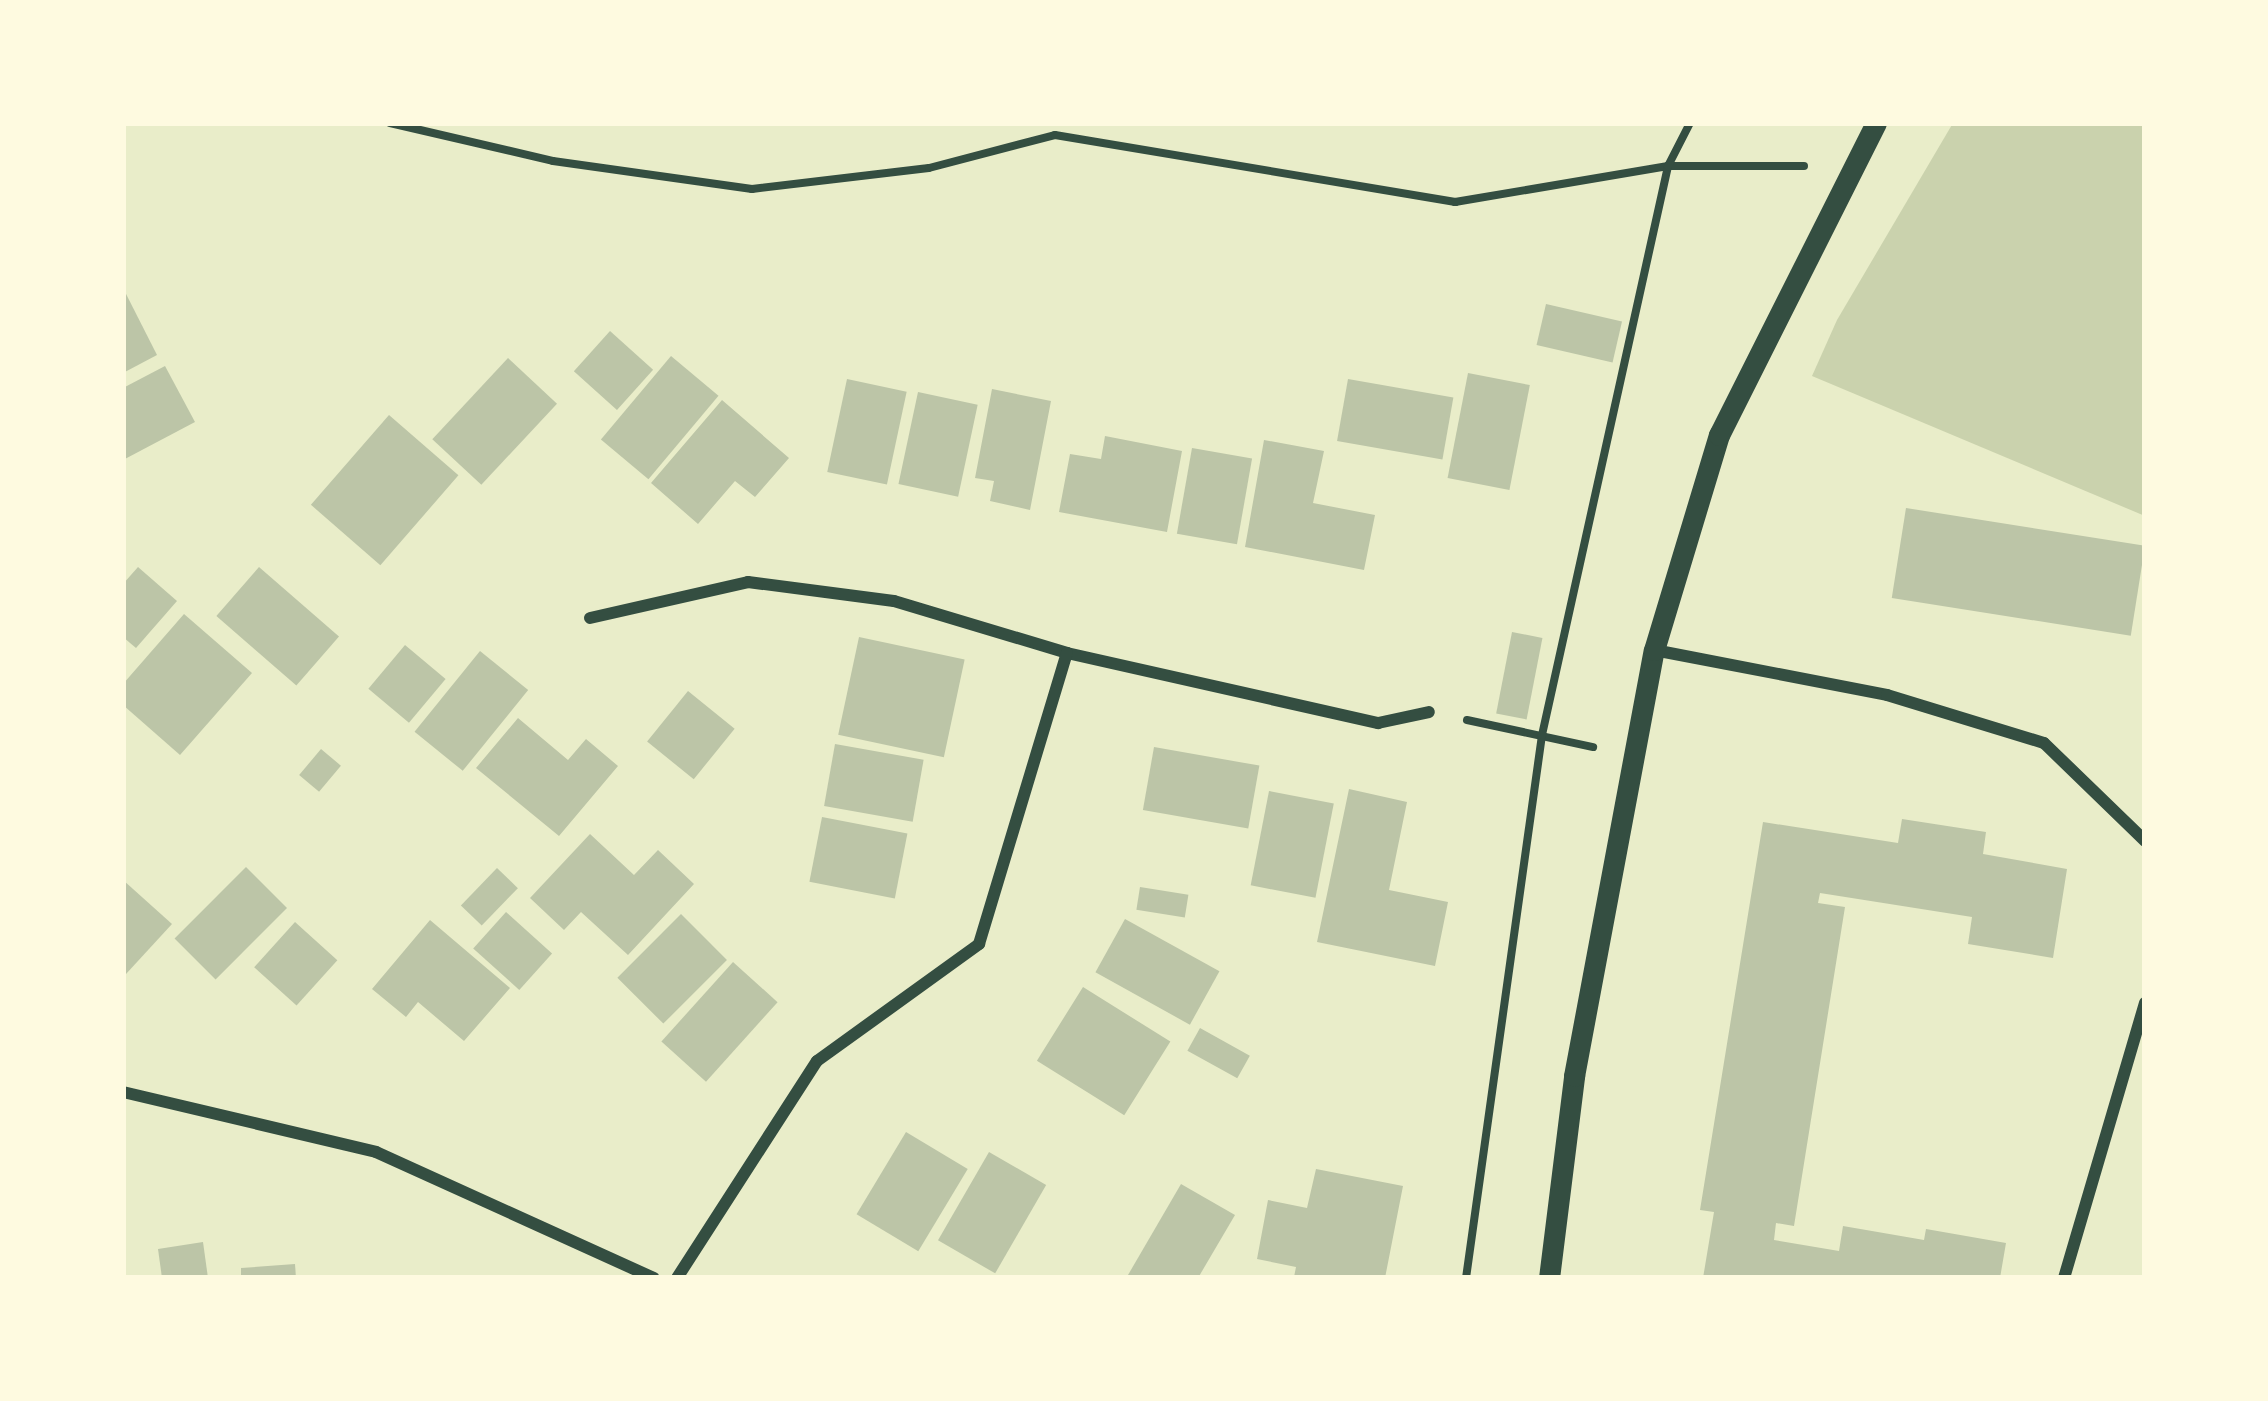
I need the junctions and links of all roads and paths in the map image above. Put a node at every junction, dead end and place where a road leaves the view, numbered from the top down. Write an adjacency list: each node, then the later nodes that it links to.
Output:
1 (390, 123): 4 (path)
2 (1690, 123): 4 (path)
3 (1876, 123): 5 (street)
4 (1669, 166): 5 (path); 10 (path)
5 (1854, 166): 7 (street)
6 (590, 618): 8 (street)
7 (1654, 650): 11 (street); 12 (street)
8 (1067, 653): 9 (street); 16 (street)
9 (1429, 712): 10 (path)
10 (1542, 735): 11 (path); 17 (path)
11 (1630, 755): 18 (street)
12 (2145, 841)
13 (2145, 1003): 19 (street)
14 (123, 1092): 15 (street)
15 (654, 1278)
16 (677, 1278)
17 (1466, 1278)
18 (1549, 1278)
19 (2064, 1278)

